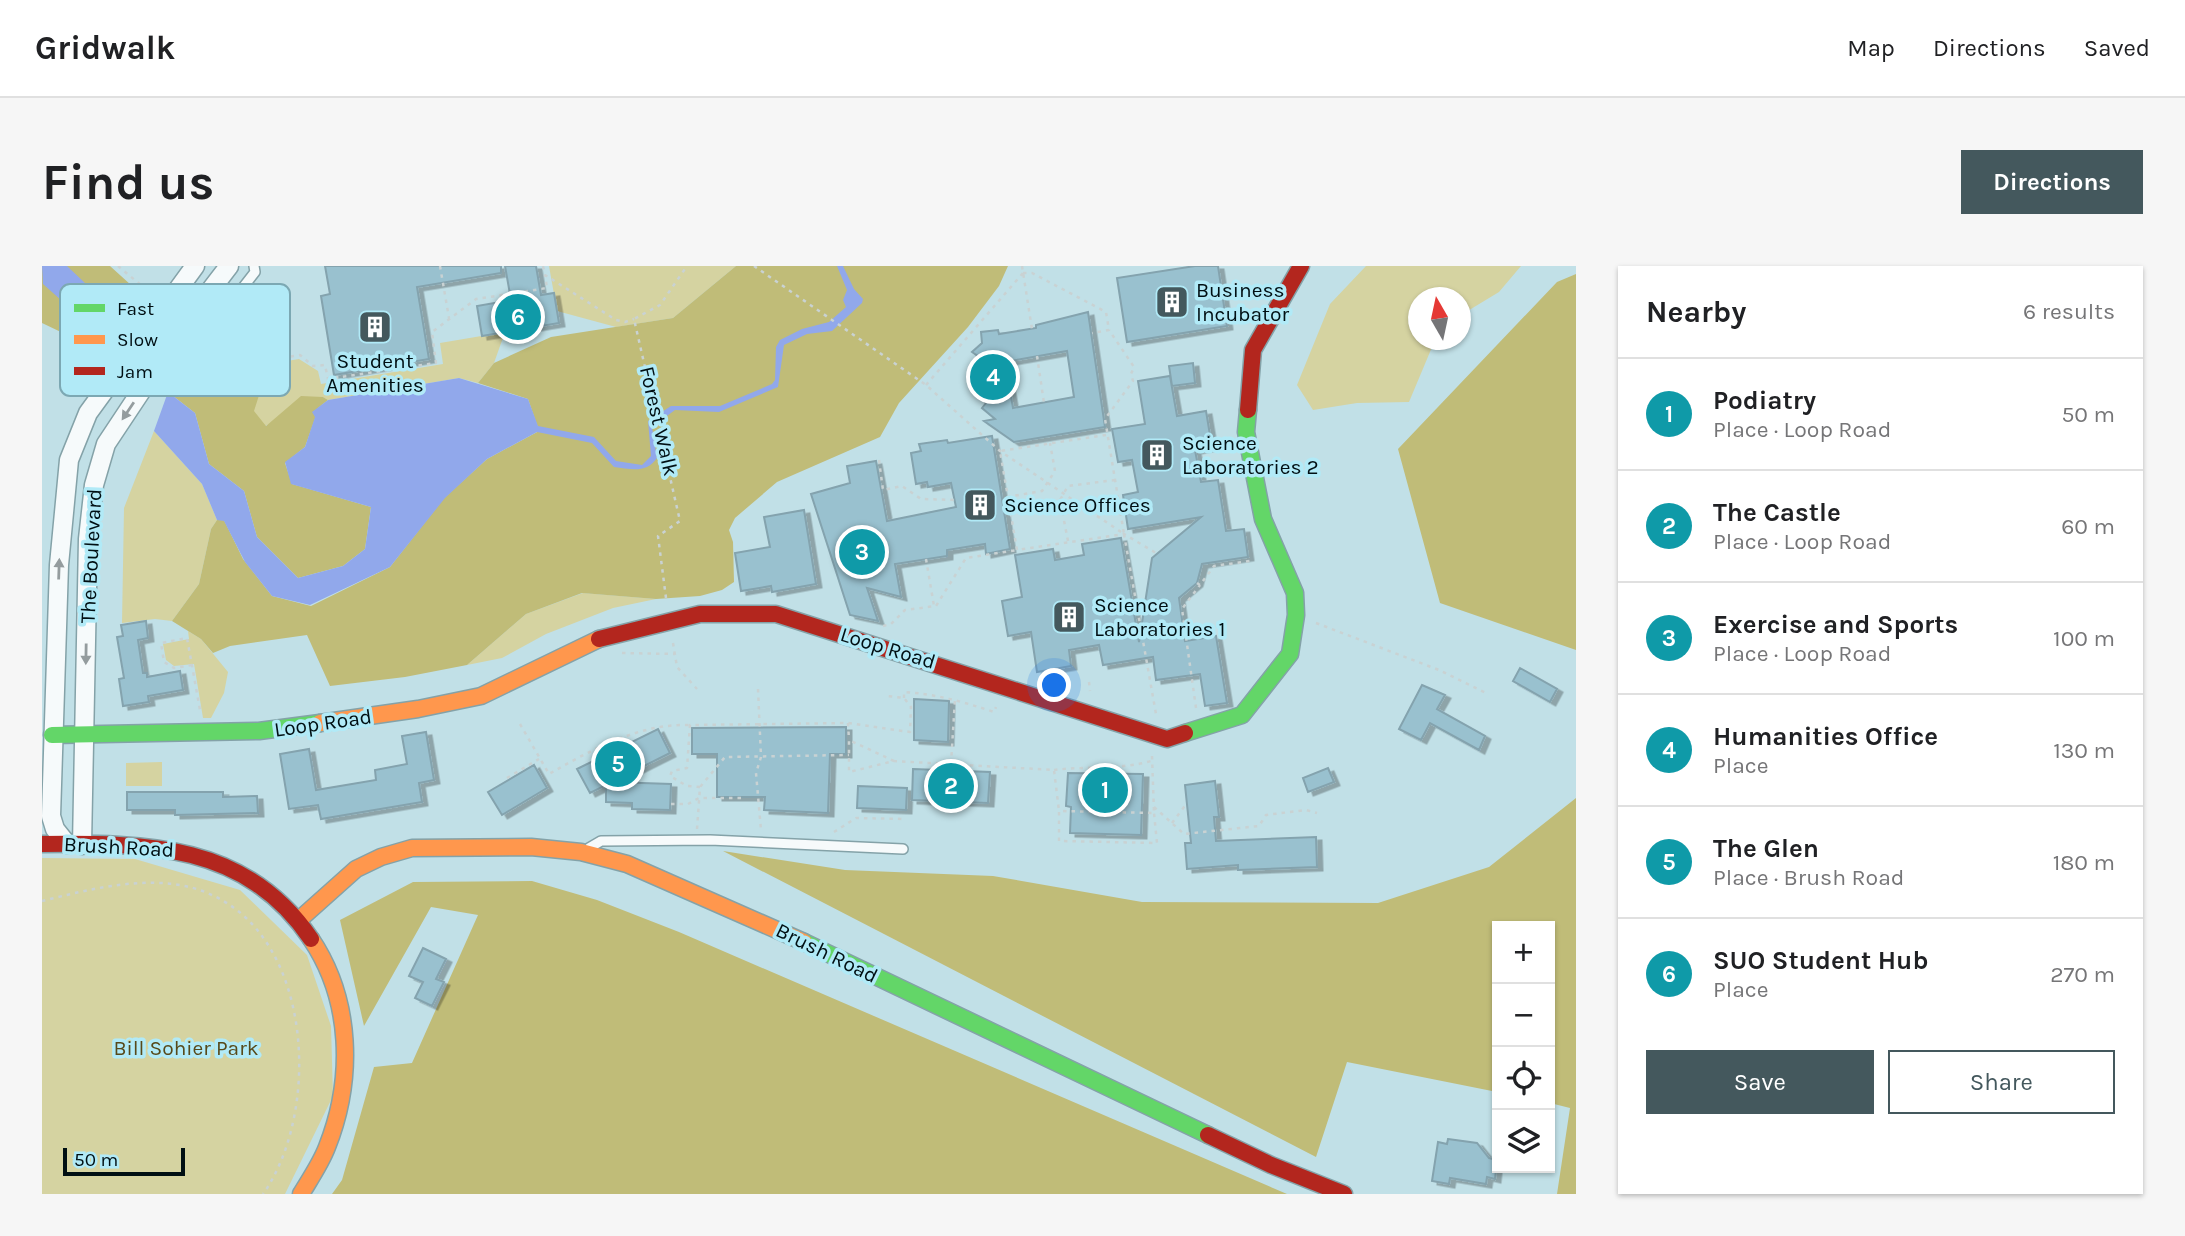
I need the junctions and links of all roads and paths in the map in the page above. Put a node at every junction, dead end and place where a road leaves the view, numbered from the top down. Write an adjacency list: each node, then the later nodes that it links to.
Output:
1 (195, 266): 12 (street, The Boulevard)
2 (229, 266): 13 (street, The Boulevard)
3 (254, 266): 14 (lane)
4 (440, 266): 15 (path)
5 (543, 266): 11 (path)
6 (687, 266): 16 (path)
7 (754, 266): 22 (path)
8 (1022, 266): 10 (path)
9 (1301, 266): 42 (street, Loop Road)
10 (1023, 273): 17 (path); 18 (path); 22 (path)
11 (545, 275): 15 (path); 16 (path)
12 (180, 284)
13 (215, 284)
14 (246, 284)
15 (449, 319): 21 (path)
16 (634, 319): 43 (path, Forest Walk)
17 (1032, 329)
18 (1110, 330): 19 (path); 26 (path)
19 (1091, 333)
20 (1037, 356): 25 (path)
21 (290, 357)
22 (926, 385): 28 (path)
23 (99, 396): 63 (street, The Boulevard, one-way to 23)
24 (138, 396): 62 (street, The Boulevard, one-way to 62)
25 (1044, 403)
26 (1107, 435): 27 (path); 30 (path)
27 (1050, 443): 28 (path); 31 (path)
28 (1000, 451): 31 (path); 33 (path)
29 (878, 460): 34 (path)
30 (1115, 480): 32 (path); 35 (path)
31 (1048, 481): 32 (path); 33 (path)
32 (1064, 492): 35 (path); 36 (path)
33 (1007, 497): 37 (path)
34 (955, 500)
35 (1124, 534): 36 (path); 38 (path); 56 (path)
36 (1068, 541): 37 (path)
37 (1017, 550): 41 (path)
38 (1156, 552)
39 (926, 559): 41 (path)
40 (1250, 561): 55 (path)
41 (934, 606): 44 (path)
42 (1296, 615): 43 (street, Loop Road); 49 (path)
43 (670, 620): 47 (path); 62 (street, Loop Road)
44 (874, 628)
45 (192, 665): 45 (path); 57 (path)
46 (1089, 682): 50 (path)
47 (697, 689)
48 (758, 689): 61 (path)
49 (1486, 693)
50 (1091, 694)
51 (887, 696): 52 (path)
52 (904, 698): 53 (path); 58 (path)
53 (955, 699): 54 (path); 73 (path)
54 (998, 701)
55 (1197, 710)
56 (1156, 717)
57 (202, 720)
58 (848, 723): 61 (path); 64 (path)
59 (520, 724): 69 (path)
60 (690, 724): 61 (path); 65 (path); 76 (path)
61 (761, 724): 68 (path)
62 (83, 734): 63 (street, Loop Road); 91 (street, The Boulevard)
63 (52, 735): 86 (street, The Boulevard)
64 (849, 740): 67 (path); 71 (path)
65 (603, 746): 69 (path); 70 (path)
66 (1152, 749): 72 (path)
67 (849, 755): 68 (path); 71 (path)
68 (761, 757): 76 (path); 89 (path)
69 (539, 759): 75 (path)
70 (597, 759)
71 (894, 761): 73 (path)
72 (1152, 761): 74 (path); 81 (path)
73 (951, 764): 74 (path)
74 (1054, 770): 82 (path)
75 (508, 778)
76 (700, 788): 77 (path)
77 (699, 798): 78 (path); 80 (path); 88 (path)
78 (741, 798)
79 (1187, 803): 87 (path)
80 (671, 804)
81 (1154, 807): 83 (path); 87 (path)
82 (1059, 811): 83 (path); 83 (path)
83 (1154, 813)
84 (1317, 813): 87 (path)
85 (906, 819): 92 (path)
86 (46, 820): 91 (street, The Boulevard)
87 (1172, 823)
88 (696, 840): 89 (lane); 94 (lane)
89 (762, 842): 92 (lane)
90 (42, 844): 91 (street, Brush Road)
91 (74, 844): 96 (street, Brush Road)
92 (813, 845): 93 (lane)
93 (902, 849)
94 (581, 852): 96 (street, Brush Road); 99 (street, Brush Road)
95 (42, 901): 97 (path)
96 (300, 919): 98 (street, Brush Road)
97 (263, 1194)
98 (301, 1194)
99 (1344, 1194)

